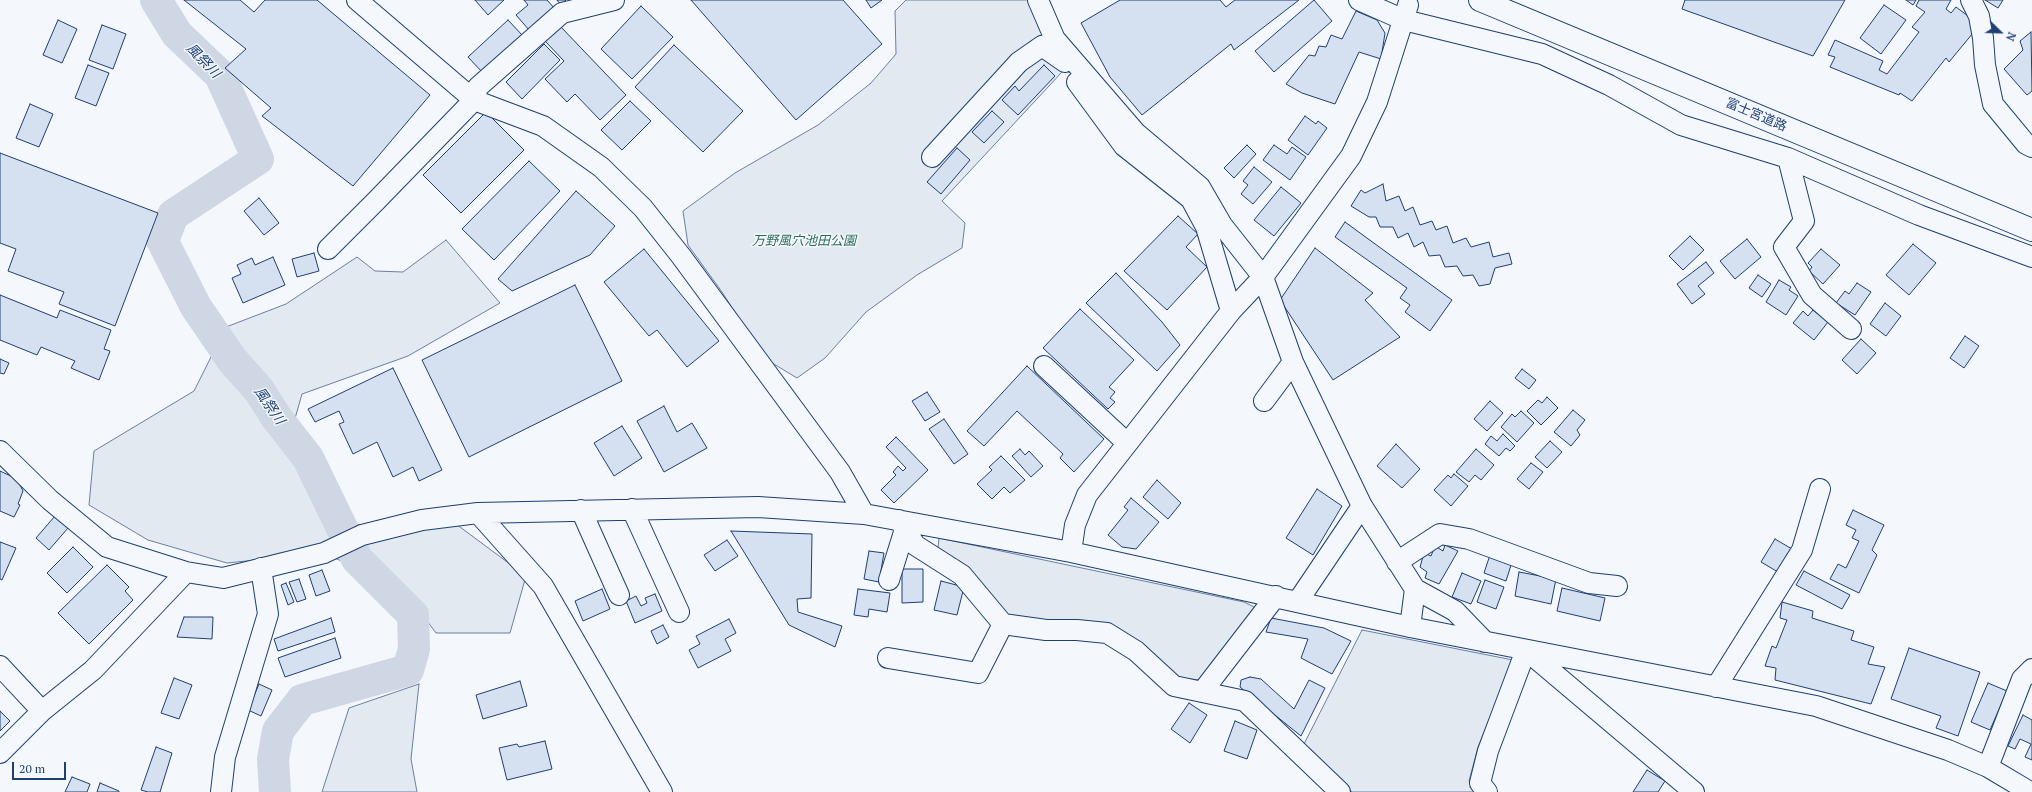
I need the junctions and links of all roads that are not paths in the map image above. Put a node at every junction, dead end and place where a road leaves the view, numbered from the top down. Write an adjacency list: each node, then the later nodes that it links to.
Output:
1 (357, 0): 10 (street)
2 (614, 0): 10 (street)
3 (1038, 0): 8 (street)
4 (1358, 0): 7 (street)
5 (1480, 0): 14 (highway, 富士宮道路)
6 (1972, 0): 11 (street)
7 (1406, 12): 13 (street); 17 (street)
8 (1054, 38): 9 (street); 17 (street)
9 (1065, 62): 12 (street); 18 (street)
10 (474, 100): 15 (street); 30 (street)
11 (2032, 147)
12 (932, 157)
13 (1788, 158): 16 (street); 19 (street)
14 (2032, 230)
15 (328, 249)
16 (2032, 257)
17 (1263, 277): 18 (street); 20 (street)
18 (1231, 311): 23 (street)
19 (1851, 329)
20 (1293, 362): 22 (street); 26 (street)
21 (1044, 366): 23 (street)
22 (1264, 401)
23 (1127, 444): 32 (street)
24 (0, 451): 35 (street)
25 (1820, 489): 50 (street)
26 (1362, 506): 33 (street); 41 (street)
27 (632, 509): 28 (street); 30 (street); 42 (street)
28 (581, 510): 29 (street); 39 (street)
29 (478, 513): 34 (street); 56 (street)
30 (864, 514): 31 (street)
31 (902, 524): 32 (street); 36 (street); 43 (street)
32 (1071, 552): 40 (street)
33 (1397, 562): 37 (street); 38 (street)
34 (261, 568): 35 (street); 55 (street)
35 (186, 572): 52 (street)
36 (889, 580)
37 (1617, 586)
38 (1415, 589): 44 (street); 45 (street)
39 (619, 595)
40 (1276, 596): 41 (street); 51 (street)
41 (1298, 601): 44 (street)
42 (679, 612)
43 (1003, 624): 47 (street); 51 (street)
44 (1410, 627): 45 (street)
45 (1485, 642): 46 (street)
46 (1526, 650): 50 (street); 58 (street); 59 (street)
47 (888, 658)
48 (0, 666): 52 (street)
49 (2032, 669): 54 (street)
50 (1716, 687): 54 (street)
51 (1202, 692): 57 (street)
52 (42, 711): 53 (street)
53 (0, 753)
54 (1988, 767): 60 (street)
55 (221, 792)
56 (662, 792)
57 (1340, 792)
58 (1487, 792)
59 (1694, 792)
60 (2030, 792)

